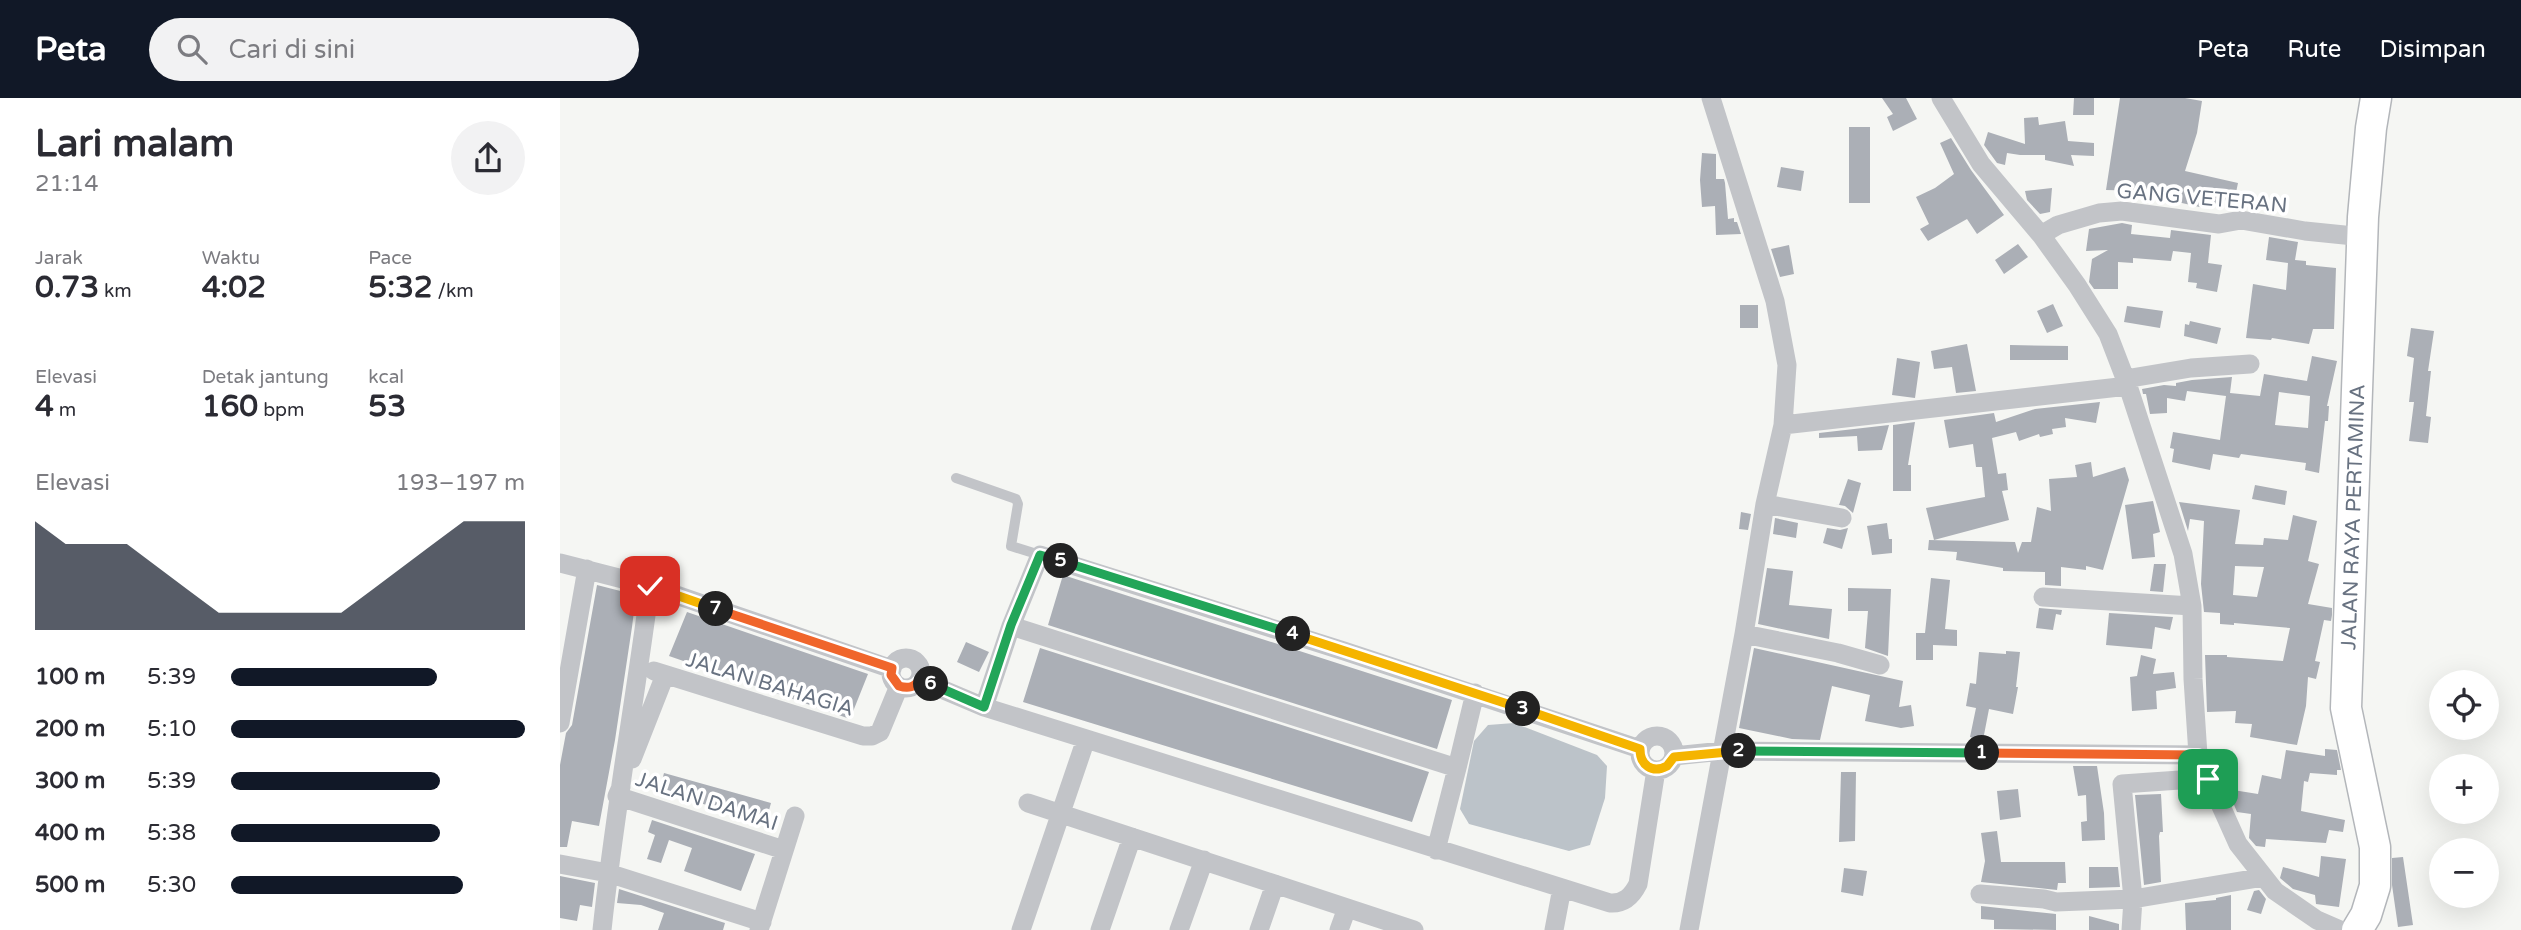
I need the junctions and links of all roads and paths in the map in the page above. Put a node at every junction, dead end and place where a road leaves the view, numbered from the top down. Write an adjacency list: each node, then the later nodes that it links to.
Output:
1 (1711, 98): 8 (street)
2 (1941, 98): 4 (street)
3 (2376, 98): 5 (main road, JALAN RAYA PERTAMINA)
4 (2041, 235): 5 (street, GANG VETERAN); 7 (street)
5 (2364, 237): 63 (main road, JALAN RAYA PERTAMINA)
6 (2250, 364): 7 (street)
7 (2127, 382): 8 (street); 17 (street)
8 (1783, 425): 10 (street)
9 (956, 478): 12 (lane)
10 (1765, 503): 11 (street); 19 (street)
11 (1842, 518)
12 (1040, 555): 18 (street); 24 (street)
13 (560, 563): 14 (street)
14 (586, 569): 15 (street); 26 (street)
15 (650, 586): 21 (street); 23 (street)
16 (2043, 597): 17 (street)
17 (2192, 606): 30 (street)
18 (1011, 625): 25 (street); 32 (street)
19 (1744, 634): 20 (street); 29 (street)
20 (1880, 665)
21 (640, 666): 22 (street, JALAN BAHAGIA); 35 (street)
22 (665, 675): 23 (street, JALAN BAHAGIA); 35 (street)
23 (896, 677): 25 (street)
24 (1475, 693): 28 (street); 32 (street)
25 (984, 707): 27 (street)
26 (560, 723)
27 (1086, 739): 37 (street); 41 (street)
28 (1640, 749): 31 (street); 33 (street)
29 (1723, 751): 30 (street); 31 (street); 60 (street)
30 (2198, 755): 34 (street)
31 (1674, 757): 33 (street)
32 (1457, 768): 41 (street)
33 (1656, 770): 47 (street)
34 (2208, 779): 45 (street); 49 (street)
35 (617, 796): 40 (street, JALAN DAMAI); 44 (street)
36 (1028, 803): 37 (street)
37 (1060, 813): 39 (street); 53 (street)
38 (795, 816): 40 (street)
39 (1132, 837): 42 (street); 54 (street)
40 (784, 850): 51 (street)
41 (1436, 850): 47 (street)
42 (1203, 860): 46 (street); 55 (street)
43 (560, 864): 44 (street)
44 (608, 873): 51 (street); 52 (street)
45 (2264, 877): 49 (street); 62 (street)
46 (1275, 884): 50 (street); 56 (street)
47 (1562, 888): 59 (street)
48 (1980, 894): 49 (street)
49 (2133, 899): 61 (street)
50 (1347, 908): 57 (street); 58 (street)
51 (760, 926)
52 (602, 930)
53 (1021, 930)
54 (1100, 930)
55 (1180, 930)
56 (1259, 930)
57 (1339, 930)
58 (1415, 930)
59 (1554, 930)
60 (1689, 930)
61 (2131, 930)
62 (2340, 930)
63 (2357, 930)

